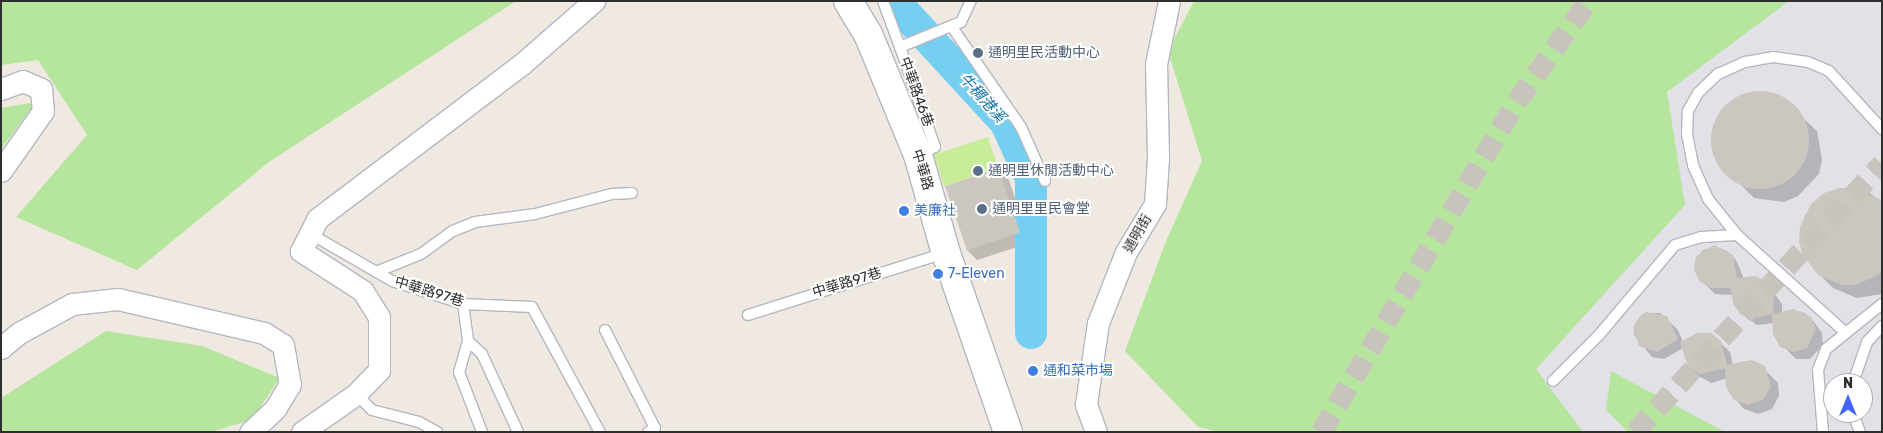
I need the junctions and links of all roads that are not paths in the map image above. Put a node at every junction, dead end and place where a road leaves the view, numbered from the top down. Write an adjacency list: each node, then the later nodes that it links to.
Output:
1 (594, 1): 14 (street)
2 (848, 1): 10 (street, 中華路)
3 (971, 1): 6 (lane, 中華路46巷)
4 (1169, 1): 37 (street, 通明街)
5 (884, 4): 7 (lane)
6 (948, 28): 7 (lane, 中華路46巷); 12 (lane)
7 (904, 45): 10 (lane, 中華路46巷)
8 (1, 89): 11 (street)
9 (1882, 129): 15 (lane)
10 (918, 155): 16 (street, 中華路)
11 (1, 171)
12 (1045, 181)
13 (632, 193): 17 (lane)
14 (308, 232): 17 (lane, 中華路97巷); 28 (street)
15 (1737, 235): 23 (lane); 27 (lane)
16 (946, 252): 20 (lane, 中華路97巷); 36 (street, 中華路)
17 (376, 272): 18 (lane, 中華路97巷)
18 (463, 304): 24 (lane); 34 (lane, 中華路97巷)
19 (1882, 304): 23 (lane)
20 (748, 315)
21 (1882, 326): 26 (lane)
22 (605, 330): 35 (lane)
23 (1846, 333): 38 (lane)
24 (468, 341): 32 (lane); 33 (lane)
25 (1, 348): 29 (street)
26 (1856, 373)
27 (1553, 381)
28 (356, 394): 30 (street); 31 (lane)
29 (250, 432)
30 (302, 432)
31 (437, 432)
32 (482, 432)
33 (518, 432)
34 (600, 432)
35 (648, 432)
36 (1008, 432)
37 (1096, 432)
38 (1824, 432)

